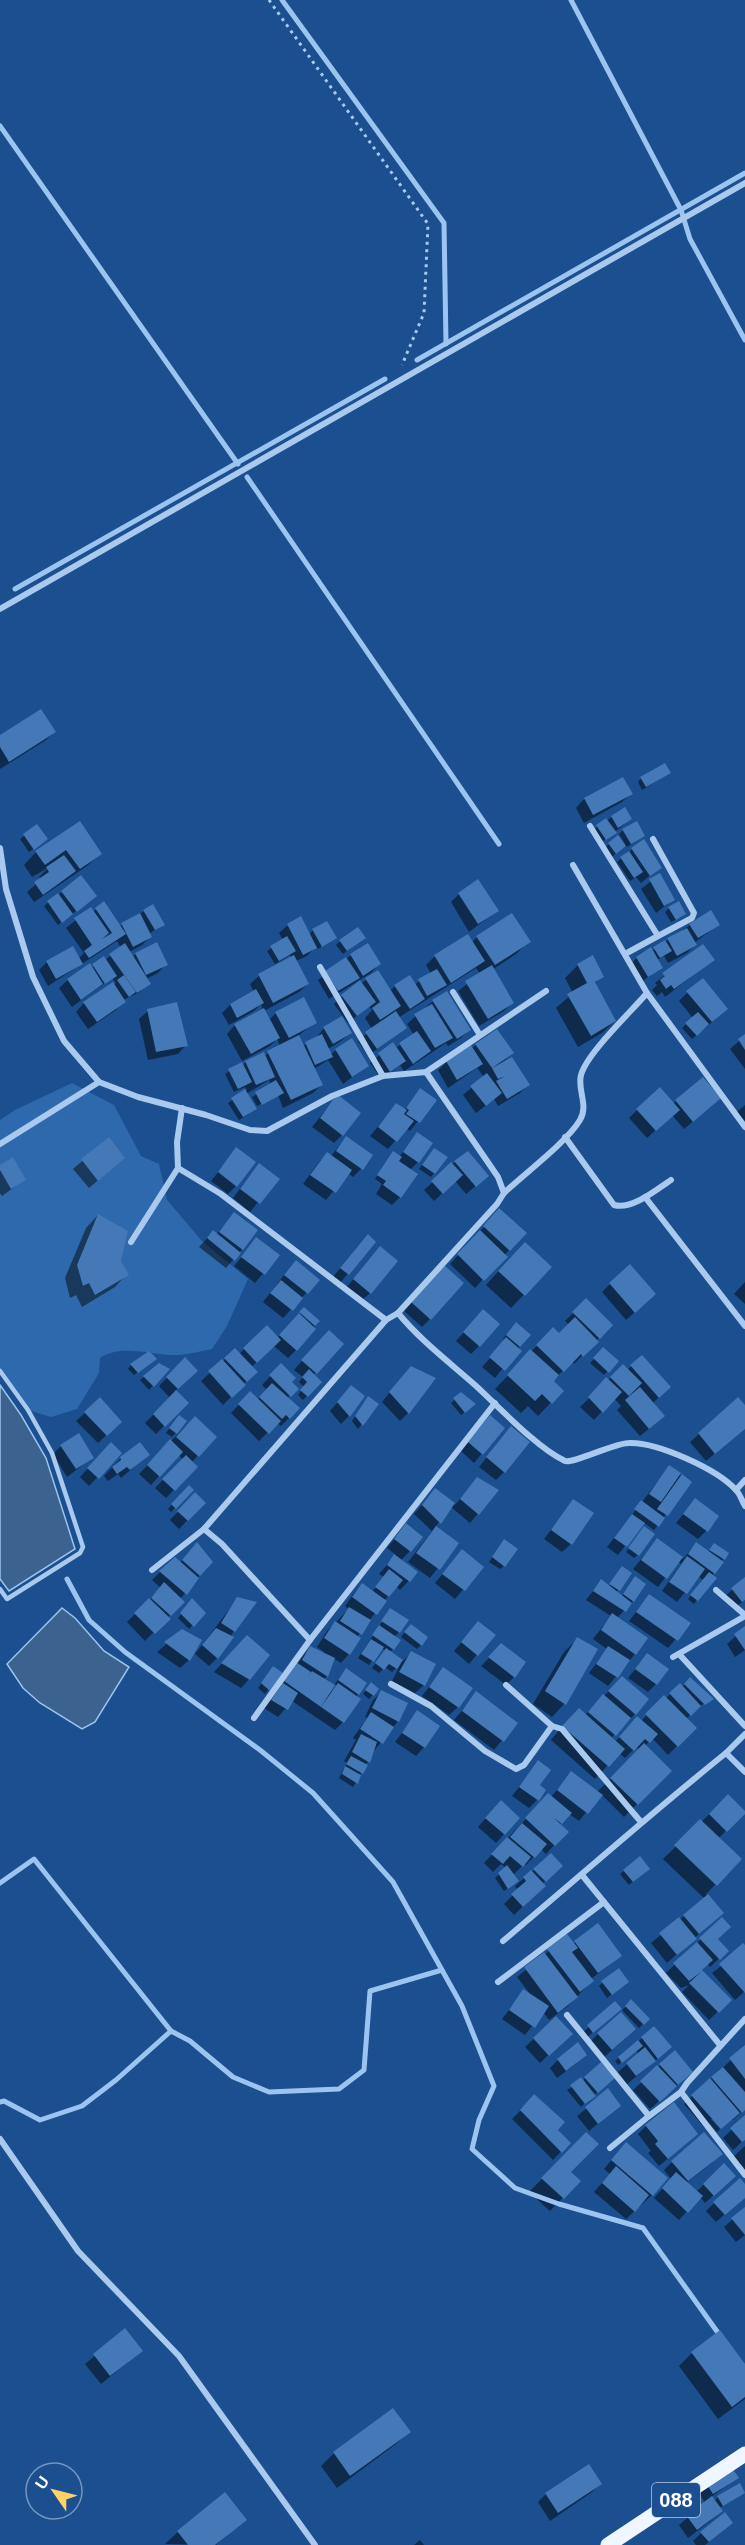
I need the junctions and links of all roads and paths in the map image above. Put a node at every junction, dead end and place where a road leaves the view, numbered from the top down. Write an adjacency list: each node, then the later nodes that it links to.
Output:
1 (269, 0): 3 (path)
2 (745, 183): 3 (street)
3 (395, 383): 4 (street)
4 (0, 609)
5 (590, 826): 9 (street)
6 (653, 839): 9 (street)
7 (0, 848): 18 (street)
8 (573, 865): 10 (street)
9 (658, 936): 10 (street)
10 (625, 954): 14 (street)
11 (320, 967): 17 (street)
12 (453, 992): 15 (street)
13 (546, 992): 15 (street)
14 (647, 993): 20 (street); 21 (street)
15 (480, 1035): 16 (street)
16 (426, 1072): 17 (street); 25 (street)
17 (383, 1076): 19 (street)
18 (99, 1082): 19 (street); 22 (street)
19 (182, 1108): 23 (street)
20 (745, 1127)
21 (565, 1137): 25 (street); 26 (street)
22 (0, 1144)
23 (178, 1168): 27 (street); 29 (street)
24 (671, 1180): 26 (street)
25 (504, 1193): 28 (street)
26 (645, 1197): 30 (street)
27 (131, 1242)
28 (398, 1313): 29 (street); 32 (street)
29 (386, 1320): 36 (street)
30 (745, 1326)
31 (0, 1371): 38 (lane)
32 (495, 1403): 34 (street); 41 (street)
33 (745, 1480): 34 (street)
34 (736, 1490): 35 (street)
35 (745, 1506)
36 (204, 1529): 37 (street); 41 (street)
37 (152, 1570)
38 (0, 1590)
39 (716, 1590): 40 (street)
40 (745, 1616): 46 (street)
41 (310, 1640): 44 (street)
42 (391, 1684): 45 (street)
43 (506, 1685): 45 (street)
44 (254, 1718)
45 (552, 1726): 50 (street)
46 (745, 1726)
47 (745, 1734): 48 (street)
48 (726, 1753): 49 (street); 50 (street)
49 (745, 1772)
50 (641, 1822): 51 (street)
51 (582, 1875): 52 (street); 53 (street)
52 (604, 1902): 54 (street); 57 (street)
53 (503, 1941)
54 (498, 1982)
55 (567, 2015): 59 (street)
56 (745, 2019): 57 (street)
57 (720, 2045): 58 (street)
58 (681, 2092): 59 (street); 62 (street)
59 (649, 2116): 61 (street)
60 (0, 2139): 64 (street)
61 (610, 2148)
62 (745, 2175)
63 (745, 2454): 65 (main road, 088)
64 (315, 2545)
65 (608, 2545)

